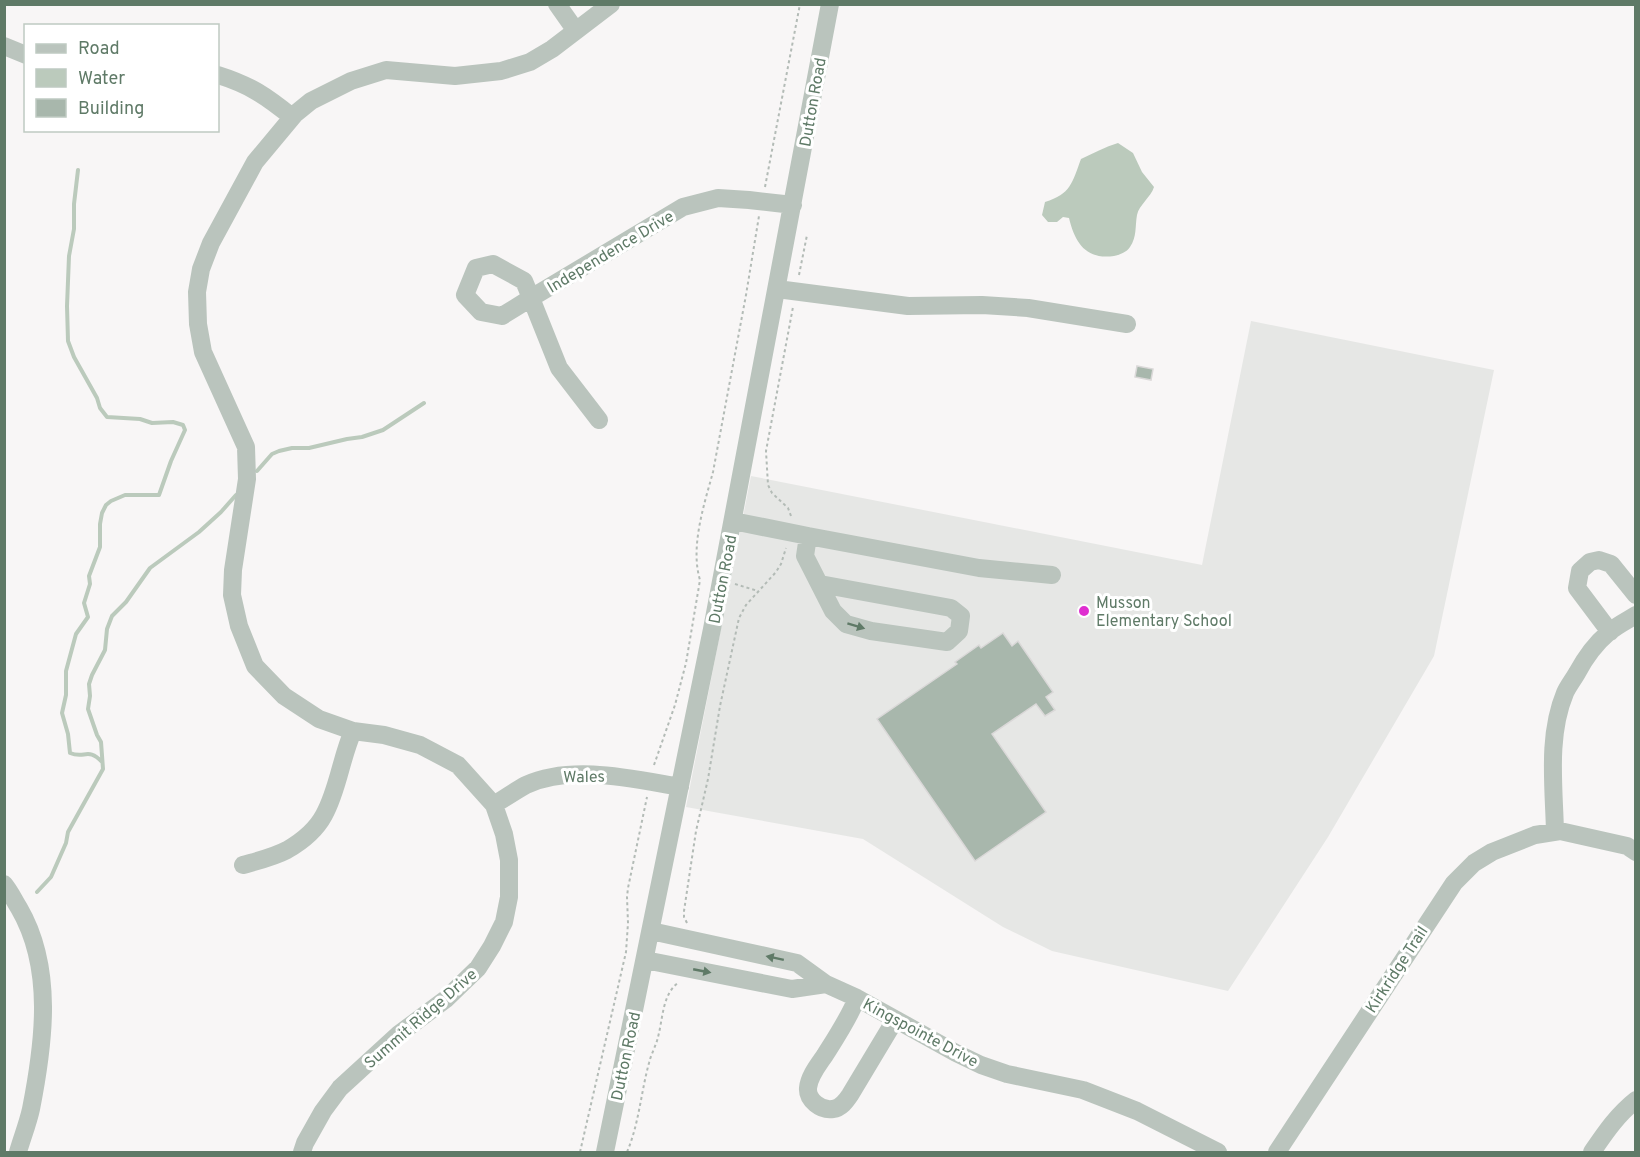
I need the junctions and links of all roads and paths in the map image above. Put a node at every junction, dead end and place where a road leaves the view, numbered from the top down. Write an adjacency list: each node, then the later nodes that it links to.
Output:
1 (557, 4): 5 (street)
2 (611, 4): 5 (street, Summit Ridge Drive)
3 (800, 4): 10 (path)
4 (830, 4): 11 (street, Dutton Road)
5 (576, 31): 9 (street, Summit Ridge Drive)
6 (4, 46): 7 (street)
7 (24, 54)
8 (219, 75): 9 (street)
9 (292, 117): 27 (street, Summit Ridge Drive)
10 (761, 201): 11 (street, Independence Drive); 16 (street, Independence Drive); 28 (path)
11 (793, 206): 13 (street, Dutton Road)
12 (807, 235): 14 (path)
13 (777, 289): 14 (street); 17 (street, Dutton Road)
14 (796, 292): 15 (street); 18 (path)
15 (1127, 324)
16 (598, 420)
17 (733, 521): 18 (street); 29 (street, Dutton Road)
18 (789, 532): 19 (street); 23 (path)
19 (808, 537): 20 (street); 21 (street)
20 (1052, 575)
21 (820, 584): 21 (street, one-way to 21)
22 (738, 585): 23 (path)
23 (758, 591): 36 (path)
24 (1635, 595): 26 (street)
25 (1635, 615): 26 (street)
26 (1610, 632): 31 (street)
27 (353, 731): 30 (street, Summit Ridge Drive); 33 (street)
28 (650, 782): 29 (street, Wales); 30 (street, Wales); 45 (path)
29 (680, 787): 35 (street, Dutton Road)
30 (494, 805): 44 (street, Summit Ridge Drive)
31 (1555, 832): 32 (street, Kirkridge Trail); 49 (street, Kirkridge Trail)
32 (1635, 852)
33 (243, 865)
34 (4, 884): 43 (street)
35 (651, 932): 36 (street, Kingspointe Drive); 37 (street, Dutton Road)
36 (689, 940): 39 (street, Kingspointe Drive, one-way to 36)
37 (645, 960): 38 (street); 46 (street, Dutton Road)
38 (684, 968): 39 (street, one-way to 39); 47 (path)
39 (826, 984): 40 (street, Kingspointe Drive)
40 (857, 998): 41 (street, Kingspointe Drive); 41 (street)
41 (895, 1020): 48 (street, Kingspointe Drive)
42 (1635, 1100): 50 (street)
43 (18, 1152)
44 (302, 1152)
45 (580, 1152)
46 (605, 1152)
47 (627, 1152)
48 (1218, 1152)
49 (1277, 1152)
50 (1592, 1152)

